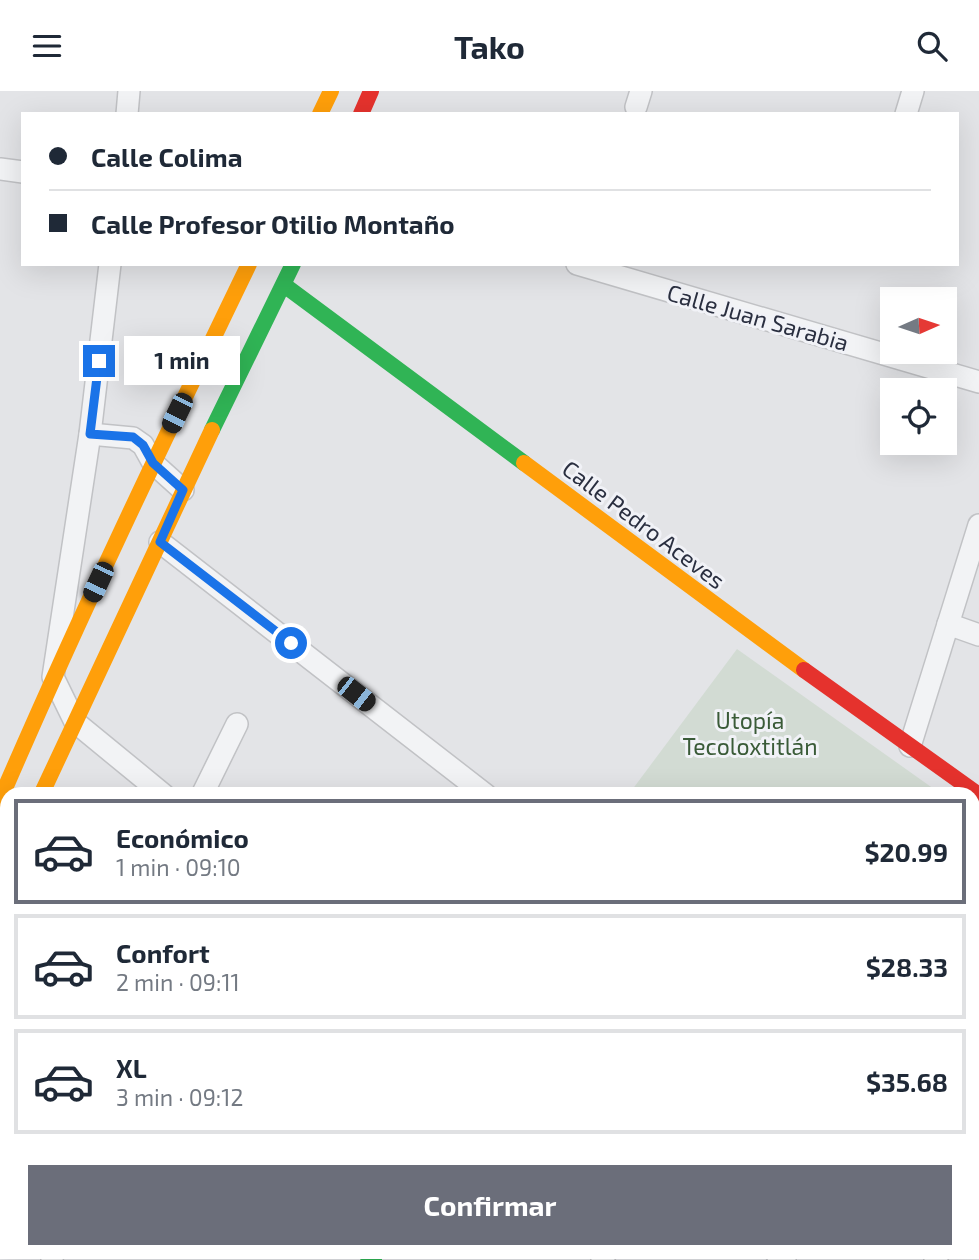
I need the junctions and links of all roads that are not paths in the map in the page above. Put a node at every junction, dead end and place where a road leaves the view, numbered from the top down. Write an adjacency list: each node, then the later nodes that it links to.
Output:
1 (129, 91): 5 (street)
2 (331, 91): 6 (street)
3 (371, 91): 7 (street)
4 (913, 91): 8 (street)
5 (127, 112)
6 (321, 112)
7 (362, 112)
8 (907, 112)
9 (0, 169): 10 (street)
10 (21, 172)
11 (110, 266): 17 (street)
12 (248, 266): 18 (street)
13 (292, 266): 15 (street)
14 (584, 266): 16 (street, Calle Juan Sarabia)
15 (284, 285): 19 (street); 27 (street, Calle Pedro Aceves)
16 (979, 382)
17 (90, 434): 18 (street); 24 (street)
18 (153, 463): 19 (street); 24 (street)
19 (183, 490): 21 (street)
20 (979, 525): 22 (street)
21 (160, 542): 25 (street); 32 (street)
22 (948, 624): 23 (street); 27 (street)
23 (979, 635)
24 (53, 677): 25 (street); 28 (street)
25 (75, 722): 29 (street); 30 (street)
26 (237, 725): 31 (street)
27 (910, 746): 33 (street, Calle Pedro Aceves)
28 (5, 787)
29 (45, 787)
30 (154, 787)
31 (206, 787)
32 (476, 787)
33 (968, 787)

